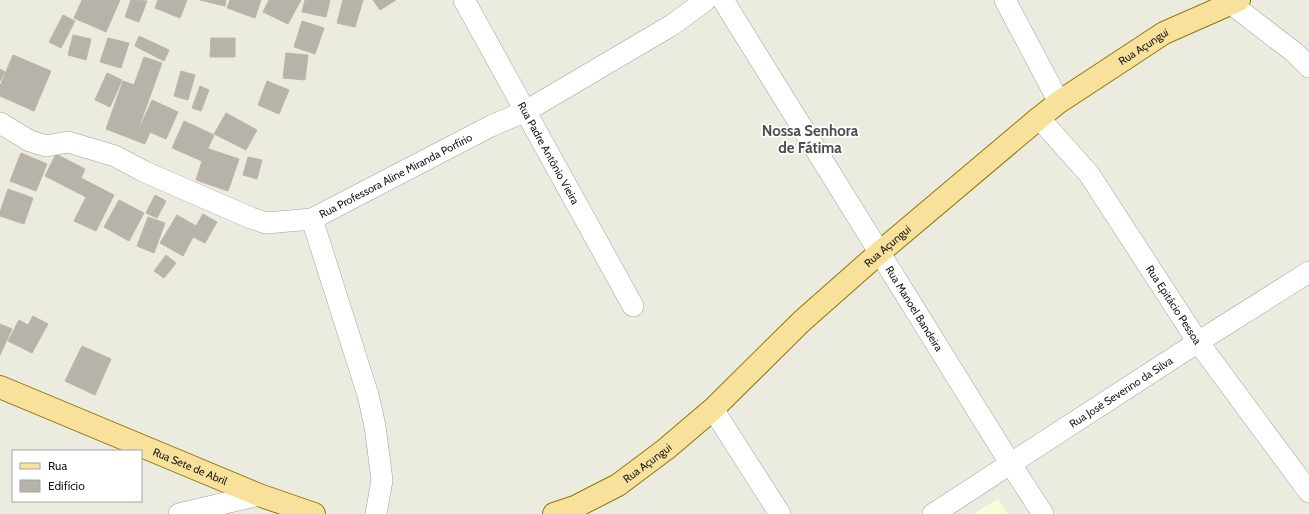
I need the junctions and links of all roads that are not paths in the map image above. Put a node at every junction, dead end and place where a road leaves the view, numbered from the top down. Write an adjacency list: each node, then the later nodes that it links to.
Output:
1 (464, 0): 8 (street, Rua Padre Antônio Vieira)
2 (706, 0): 8 (street, Rua Professora Aline Miranda Porfírio)
3 (724, 0): 12 (street, Rua Manoel Bandeira)
4 (1004, 0): 7 (street)
5 (1235, 2): 6 (street); 7 (main road, Rua Açungui)
6 (1309, 67)
7 (1059, 102): 9 (main road, Rua Açungui)
8 (526, 111): 11 (street, Rua Professora Aline Miranda Porfírio); 14 (street, Rua Padre Antônio Vieira)
9 (1039, 118): 12 (main road, Rua Açungui); 15 (street, Rua Epitácio Pessoa)
10 (0, 123): 11 (street, Rua Professora Aline Miranda Porfírio)
11 (312, 219): 23 (street)
12 (879, 253): 17 (main road, Rua Açungui); 18 (street, Rua Manoel Bandeira)
13 (1309, 272): 15 (street, Rua José Severino da Silva)
14 (633, 306)
15 (1198, 342): 18 (street, Rua José Severino da Silva); 19 (street, Rua Epitácio Pessoa)
16 (0, 387): 20 (main road, Rua Sete de Abril)
17 (713, 409): 24 (main road, Rua Açungui); 25 (street)
18 (1010, 464): 26 (street, Rua José Severino da Silva); 27 (street, Rua Manoel Bandeira)
19 (1309, 492)
20 (259, 495): 21 (street); 22 (main road, Rua Sete de Abril)
21 (179, 514)
22 (314, 514)
23 (376, 514)
24 (554, 514)
25 (780, 514)
26 (933, 514)
27 (1043, 514)

